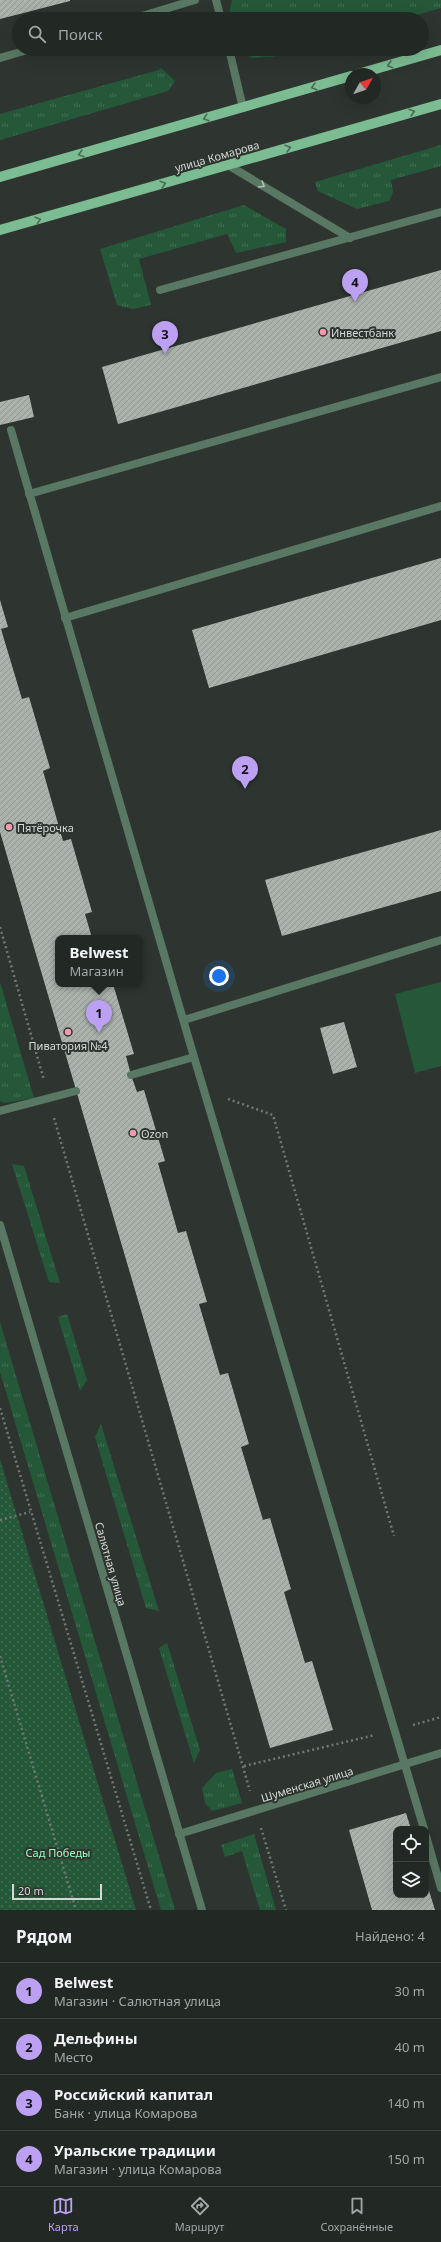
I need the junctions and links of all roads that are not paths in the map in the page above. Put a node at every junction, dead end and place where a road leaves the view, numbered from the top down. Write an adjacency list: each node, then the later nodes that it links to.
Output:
1 (195, 0): 3 (street)
2 (216, 0): 4 (street)
3 (155, 12)
4 (219, 12)
5 (441, 50): 6 (main road, one-way to 6)
6 (429, 53)
7 (12, 55): 10 (street)
8 (231, 56): 14 (street)
9 (420, 56): 11 (main road, one-way to 11)
10 (0, 58)
11 (379, 68)
12 (345, 78): 14 (main road, one-way to 14)
13 (441, 104): 15 (main road, улица Комарова, one-way to 13)
14 (243, 108): 16 (main road, one-way to 16)
15 (228, 166): 18 (main road, улица Комарова, one-way to 15); 19 (street, one-way to 19)
16 (0, 177)
17 (441, 212): 19 (street)
18 (0, 230)
19 (350, 238): 20 (street)
20 (160, 290)
21 (441, 377): 23 (street)
22 (11, 430): 23 (street)
23 (29, 494): 25 (street)
24 (441, 506): 25 (street)
25 (65, 618): 27 (street)
26 (441, 940): 27 (street)
27 (184, 1020): 28 (street)
28 (194, 1057): 29 (street); 34 (street)
29 (132, 1075)
30 (76, 1091): 31 (street)
31 (0, 1111)
32 (0, 1225): 36 (street, Салютная улица)
33 (441, 1754): 34 (street, Шуменская улица)
34 (406, 1766): 35 (street); 36 (street, Шуменская улица)
35 (423, 1826)
36 (179, 1834): 39 (street, Салютная улица)
37 (429, 1846): 38 (street)
38 (441, 1888)
39 (202, 1910)

